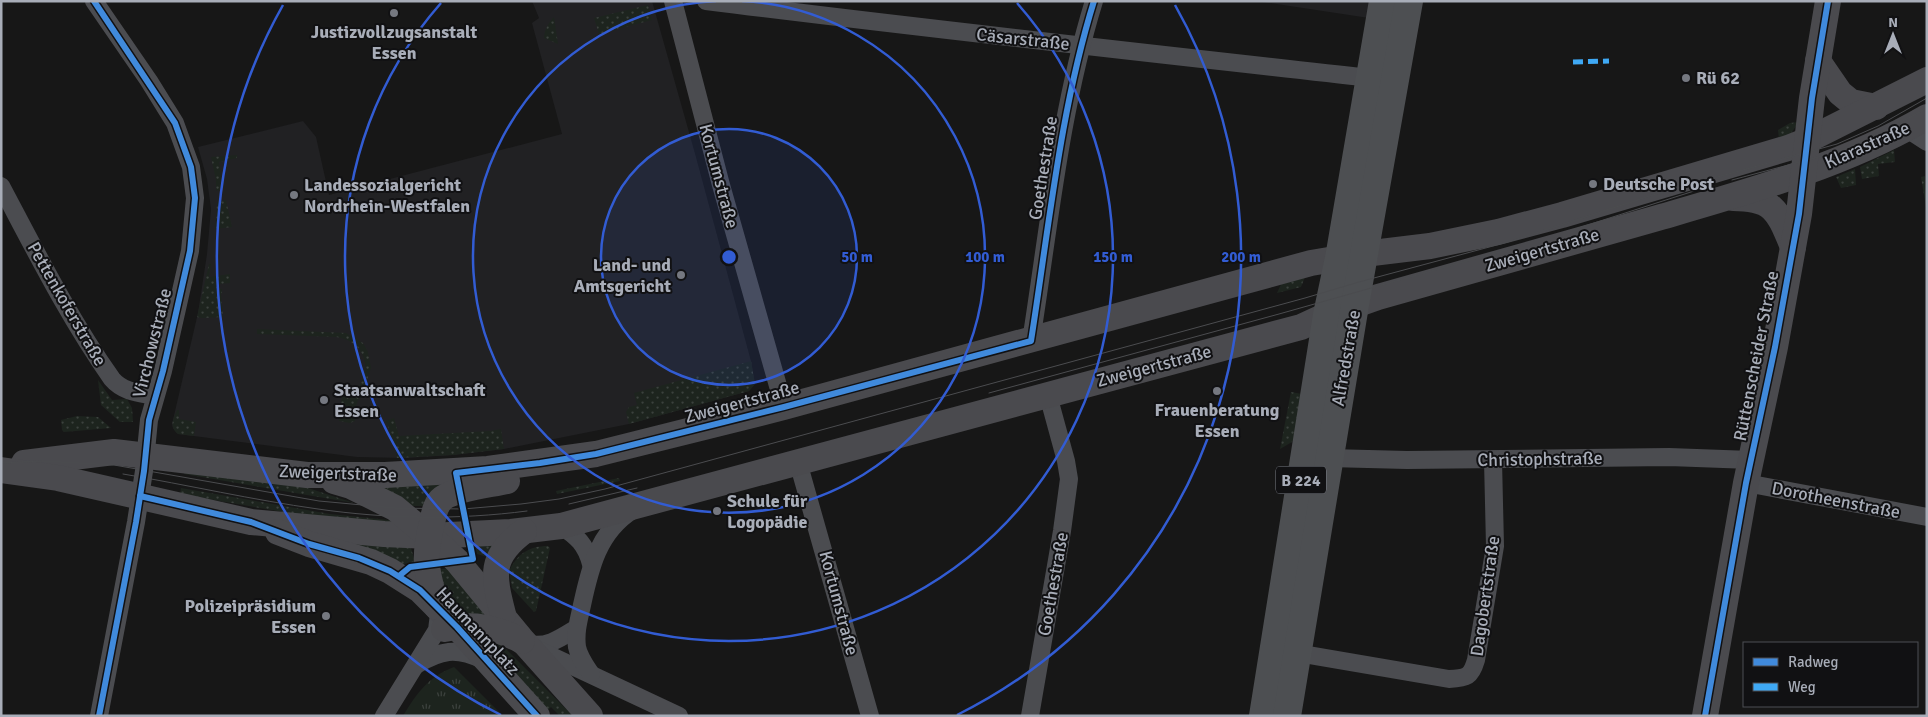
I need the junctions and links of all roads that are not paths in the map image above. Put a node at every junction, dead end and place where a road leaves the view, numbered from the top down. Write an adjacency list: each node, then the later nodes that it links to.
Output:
1 (94, 1): 25 (street, Virchowstraße)
2 (673, 1): 26 (street, Kortumstraße)
3 (706, 1): 8 (street, Cäsarstraße)
4 (1094, 1): 9 (street, Goethestraße)
5 (1383, 1): 11 (main road, Alfredstraße / B 224)
6 (1409, 1): 20 (main road, Alfredstraße / B 224)
7 (1828, 1): 10 (main road, Rüttenscheider Straße)
8 (813, 8): 9 (street, Cäsarstraße)
9 (1081, 45): 11 (street, Cäsarstraße); 23 (street, Goethestraße)
10 (1818, 61): 13 (main road); 15 (main road, Rüttenscheider Straße)
11 (1370, 78): 20 (main road, Alfredstraße / B 224)
12 (1927, 80): 13 (main road, Klarastraße)
13 (1876, 107): 15 (main road, Klarastraße)
14 (1920, 129): 16 (main road, Klarastraße)
15 (1808, 140): 16 (main road, Rüttenscheider Straße); 20 (main road, Zweigertstraße)
16 (1805, 171): 18 (main road, Zweigertstraße); 19 (main road, Rüttenscheider Straße)
17 (1, 186): 25 (street, Pettenkoferstraße)
18 (1722, 199): 19 (main road); 21 (main road, Zweigertstraße)
19 (1793, 246): 34 (main road, Rüttenscheider Straße)
20 (1352, 256): 21 (main road, Alfredstraße / B 224); 22 (main road, Alfredstraße / B 224); 23 (main road, Zweigertstraße)
21 (1355, 305): 22 (main road, Zweigertstraße); 28 (main road, Alfredstraße / B 224)
22 (1327, 315): 24 (main road, Zweigertstraße); 59 (main road, Alfredstraße / B 224)
23 (1032, 341): 26 (main road, Zweigertstraße)
24 (1048, 395): 30 (main road, Zweigertstraße); 58 (street, Goethestraße)
25 (155, 396): 27 (street, Virchowstraße)
26 (784, 407): 31 (main road, Zweigertstraße)
27 (146, 455): 32 (main road, Zweigertstraße); 35 (main road, Zweigertstraße); 36 (street, Virchowstraße)
28 (1329, 458): 29 (street, Christophstraße); 48 (main road, Alfredstraße / B 224)
29 (1494, 460): 34 (street, Christophstraße); 48 (street, Dagobertstraße)
30 (798, 462): 37 (main road, Zweigertstraße); 57 (street, Kortumstraße)
31 (540, 464): 35 (main road, Zweigertstraße); 42 (main road)
32 (1, 465)
33 (1, 470): 36 (main road, Zweigertstraße)
34 (1748, 472): 38 (street, Dorotheenstraße); 61 (main road, Rüttenscheider Straße)
35 (307, 475): 42 (main road, Haumannplatz)
36 (140, 496): 39 (main road, Zweigertstraße); 52 (street, Virchowstraße)
37 (640, 505): 40 (main road, Zweigertstraße); 43 (street)
38 (1927, 517)
39 (252, 522): 42 (main road, Zweigertstraße); 45 (main road, Haumannplatz)
40 (561, 526): 41 (main road, Zweigertstraße); 43 (street)
41 (524, 531): 42 (main road, Zweigertstraße); 44 (main road)
42 (429, 536): 44 (main road, Haumannplatz); 45 (main road)
43 (591, 564): 46 (street)
44 (504, 617): 47 (main road, Haumannplatz)
45 (443, 621): 47 (main road); 49 (main road, Haumannplatz); 50 (street)
46 (577, 628): 47 (street, Haumannplatz); 51 (street)
47 (524, 642): 51 (street, Haumannplatz); 55 (main road, Haumannplatz)
48 (1298, 653): 60 (main road, Alfredstraße / B 224)
49 (487, 662): 50 (street); 54 (main road, Haumannplatz)
50 (416, 665): 53 (street)
51 (591, 674): 56 (street, Haumannplatz)
52 (99, 716)
53 (384, 716)
54 (537, 716)
55 (590, 716)
56 (679, 716)
57 (870, 716)
58 (1030, 716)
59 (1263, 716)
60 (1287, 716)
61 (1705, 716)

